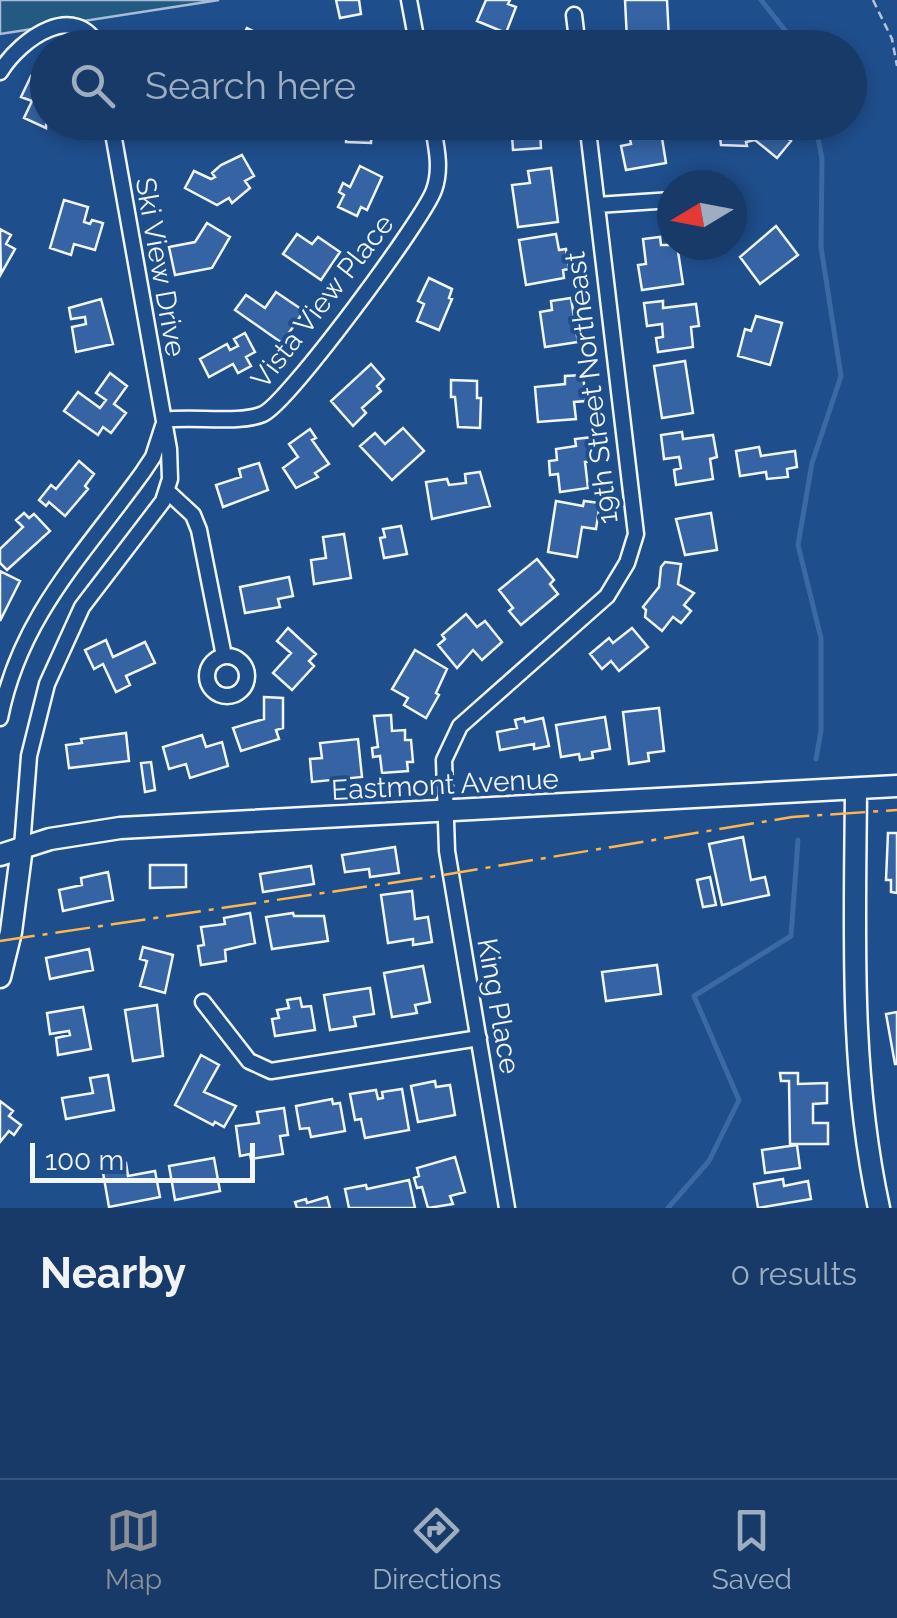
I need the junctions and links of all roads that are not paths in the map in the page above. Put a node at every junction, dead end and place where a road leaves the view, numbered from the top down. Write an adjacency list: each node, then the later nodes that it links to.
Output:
1 (410, 0): 5 (street)
2 (574, 15): 6 (street)
3 (37, 30): 4 (street)
4 (89, 30)
5 (415, 30)
6 (576, 30)
7 (30, 34): 8 (street)
8 (0, 72)
9 (113, 140): 14 (street, Ski View Drive)
10 (435, 140): 14 (street, Vista View Place)
11 (589, 140): 13 (street, 19th Street Northeast)
12 (657, 201): 13 (street)
13 (597, 205): 20 (street, 19th Street Northeast)
14 (164, 420): 15 (street, Ski View Drive); 17 (street)
15 (167, 491): 16 (street); 21 (street)
16 (224, 656)
17 (0, 718)
18 (897, 786): 19 (main road, Eastmont Avenue)
19 (856, 790): 20 (main road, Eastmont Avenue); 27 (main road)
20 (444, 811): 21 (main road, Eastmont Avenue); 25 (street, King Place)
21 (22, 847): 22 (main road, Eastmont Avenue); 23 (main road)
22 (0, 855)
23 (0, 977)
24 (203, 1002): 25 (street)
25 (480, 1038): 26 (street, King Place)
26 (507, 1208)
27 (879, 1208)

